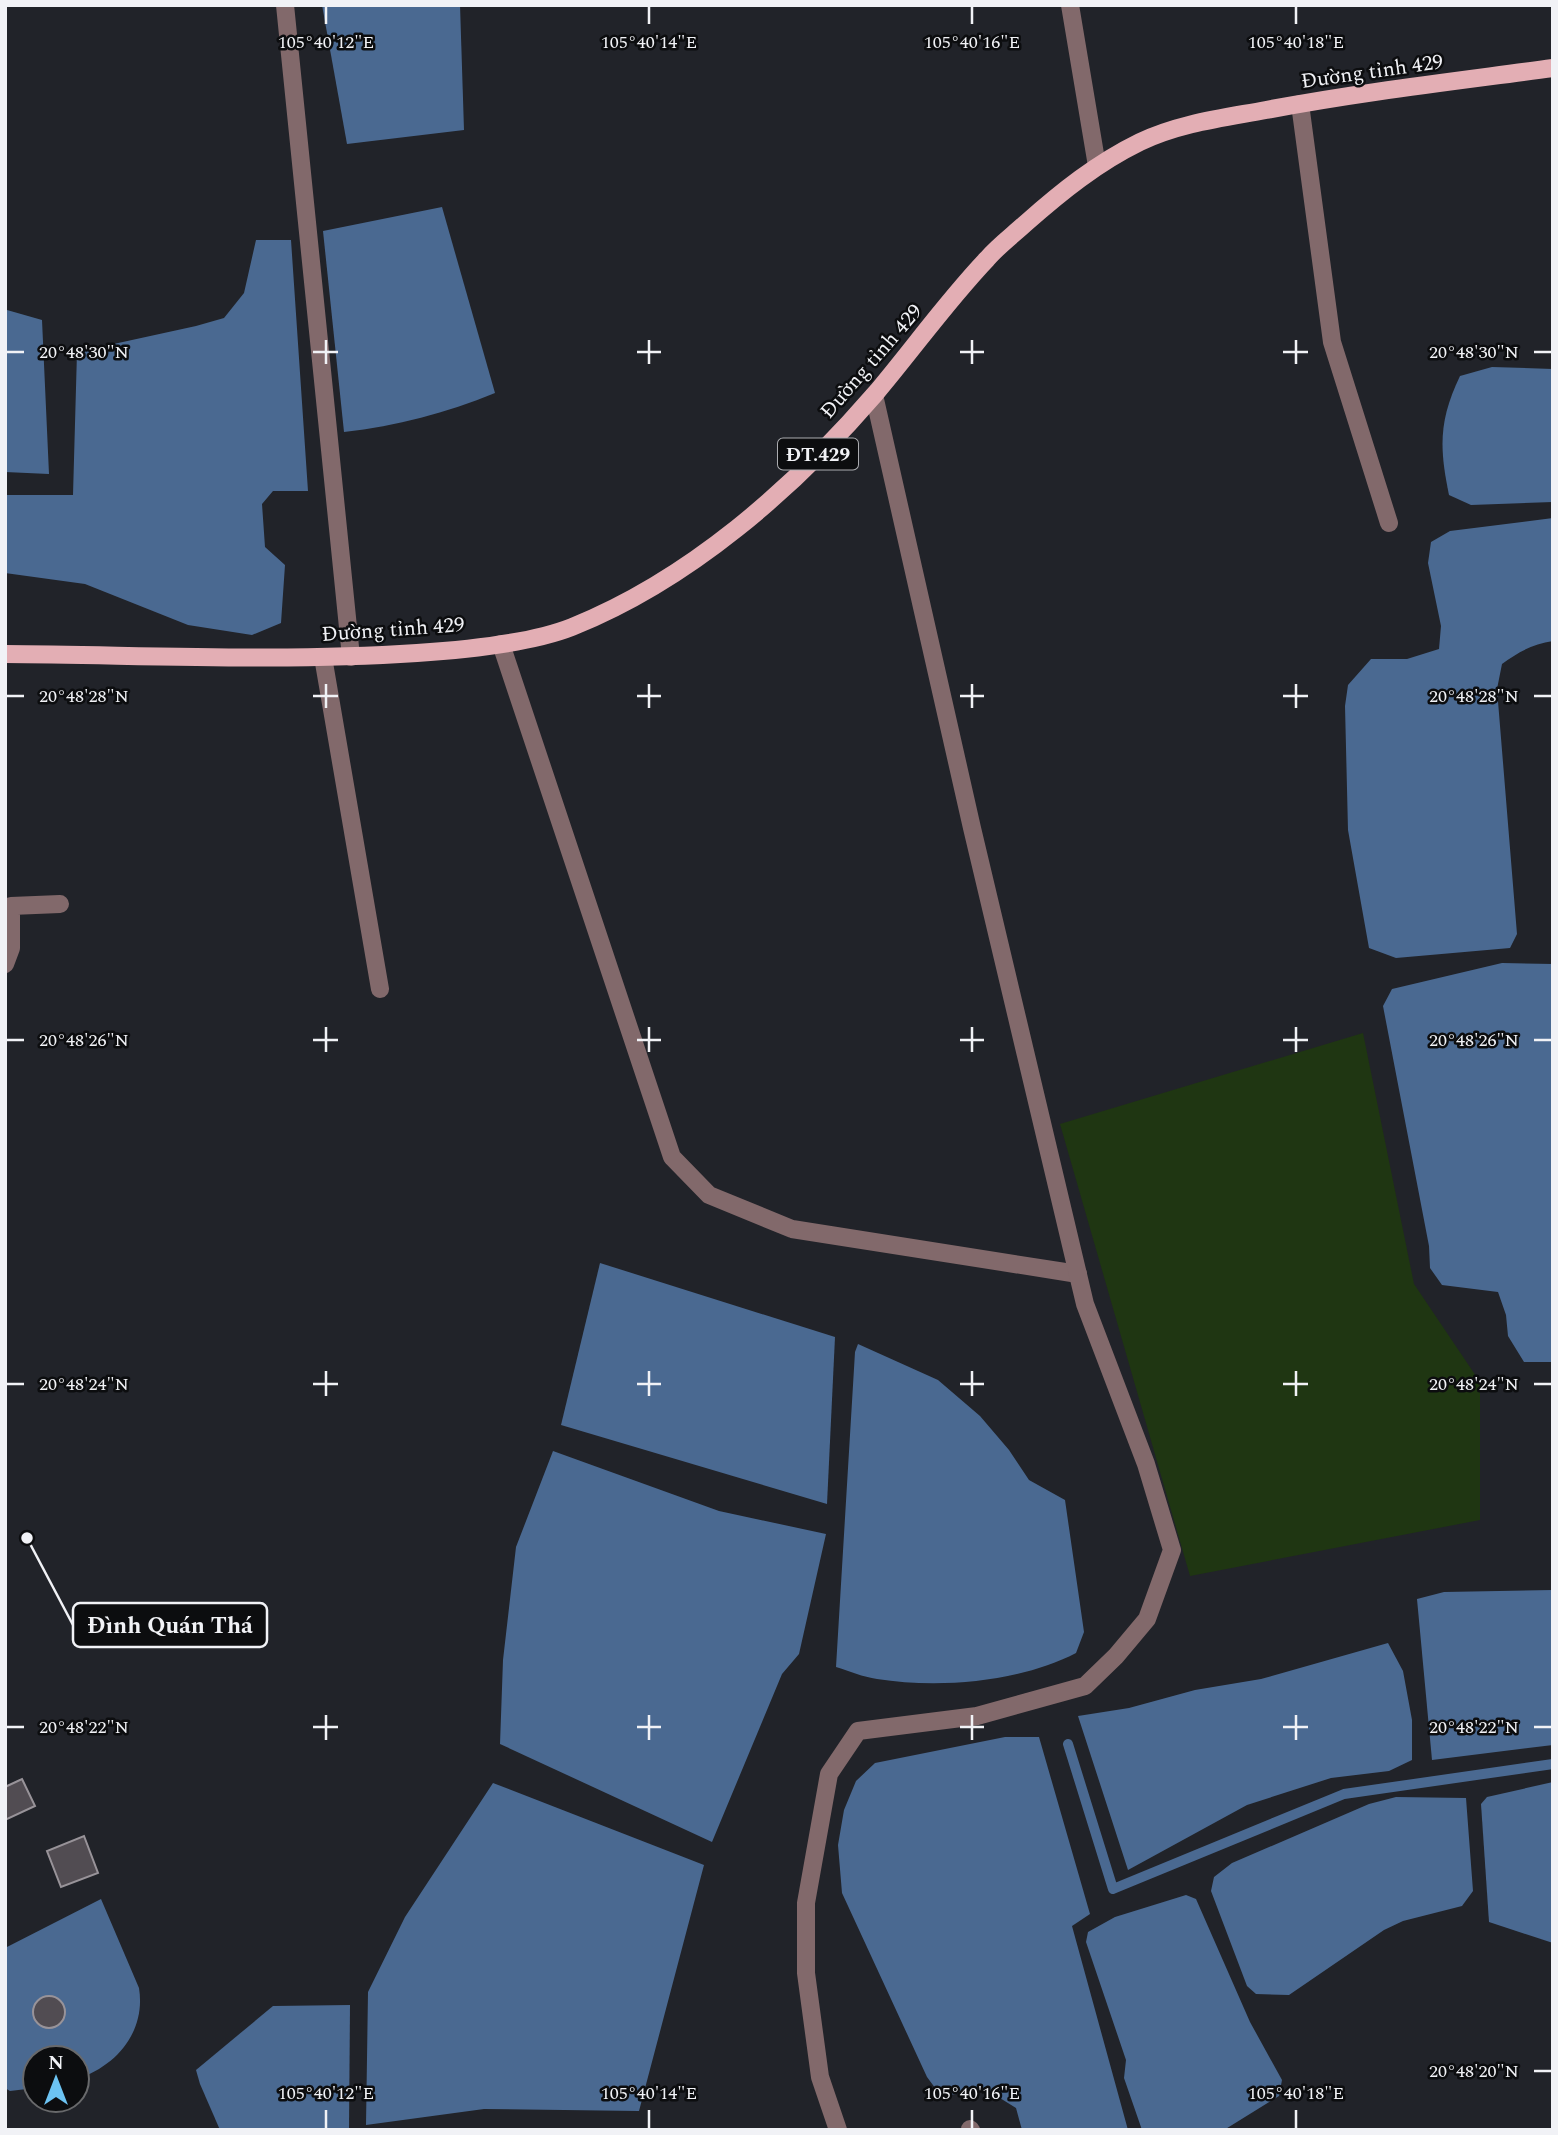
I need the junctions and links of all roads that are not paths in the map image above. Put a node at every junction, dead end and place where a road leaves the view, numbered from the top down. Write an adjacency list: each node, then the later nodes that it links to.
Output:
1 (285, 5): 11 (street)
2 (1070, 5): 5 (street)
3 (1553, 68): 4 (main road, Đường tỉnh 429 / ĐT.429)
4 (1300, 104): 5 (main road, Đường tỉnh 429 / ĐT.429); 7 (street)
5 (1097, 166): 6 (main road, Đường tỉnh 429 / ĐT.429)
6 (874, 395): 8 (main road, Đường tỉnh 429 / ĐT.429); 15 (street)
7 (1389, 523)
8 (501, 644): 11 (main road, Đường tỉnh 429 / ĐT.429); 15 (street)
9 (5, 653): 10 (main road, Đường tỉnh 429 / ĐT.429)
10 (323, 657): 11 (main road, Đường tỉnh 429 / ĐT.429); 14 (street)
11 (351, 657)
12 (60, 904): 13 (street)
13 (5, 964)
14 (380, 989)
15 (1078, 1274): 16 (street)
16 (838, 2130)

